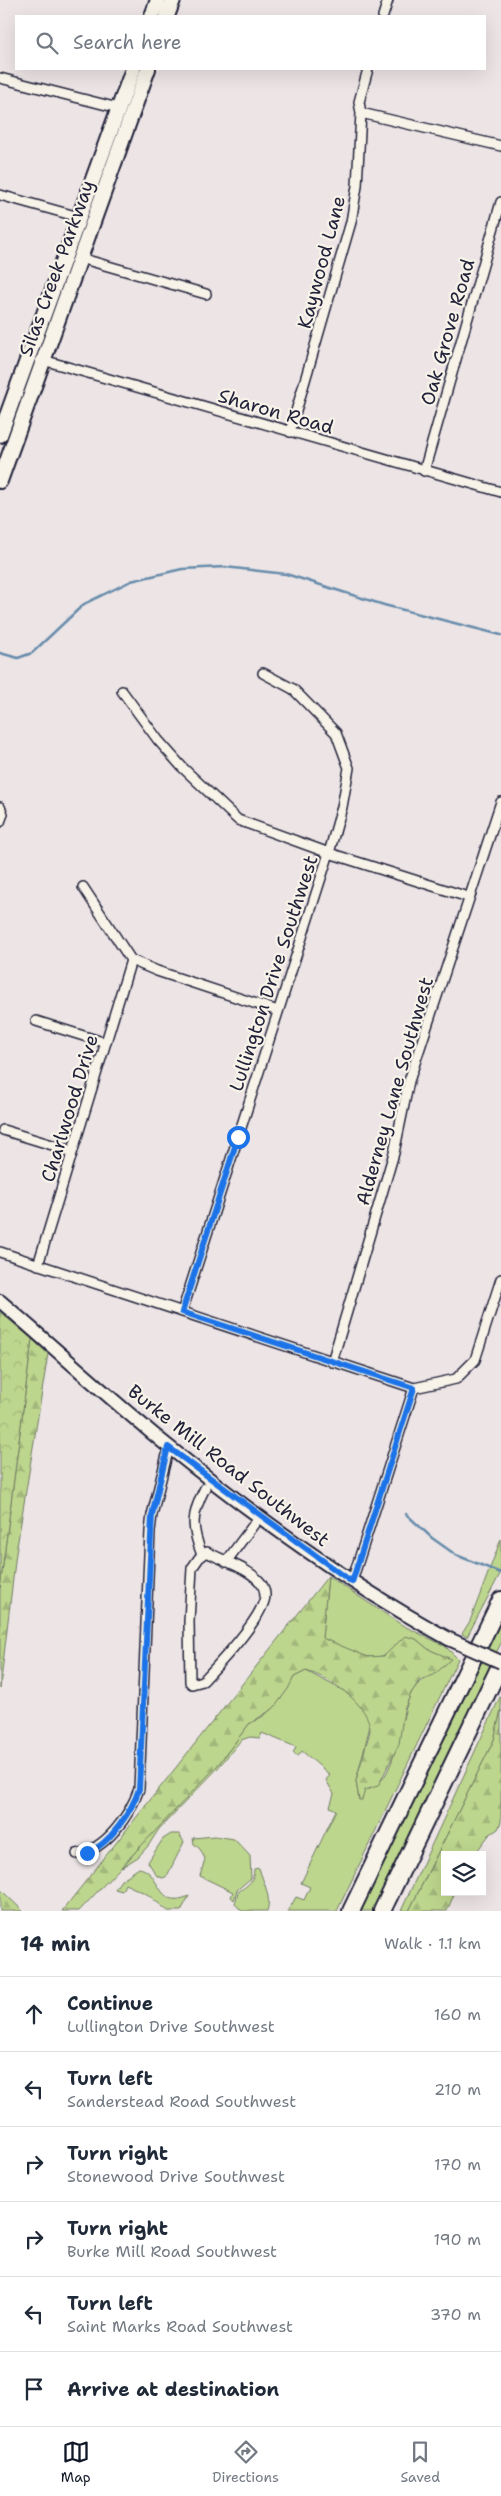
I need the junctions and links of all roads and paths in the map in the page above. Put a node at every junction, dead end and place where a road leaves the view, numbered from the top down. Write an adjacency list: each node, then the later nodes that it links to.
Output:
1 (156, 0): 4 (main road)
2 (173, 0): 5 (main road)
3 (388, 0): 6 (street)
4 (152, 15)
5 (167, 15)
6 (383, 15)
7 (133, 70): 11 (main road, Silas Creek Parkway)
8 (148, 70): 17 (main road, Silas Creek Parkway)
9 (368, 70): 12 (street, Kaywood Lane)
10 (0, 78): 11 (street)
11 (118, 108): 16 (main road, Silas Creek Parkway)
12 (361, 113): 13 (street); 20 (street, Kaywood Lane)
13 (501, 146)
14 (0, 195): 16 (street)
15 (501, 202): 22 (street, Oak Grove Road)
16 (79, 216): 21 (main road, Silas Creek Parkway)
17 (80, 258): 18 (street); 19 (main road, Silas Creek Parkway)
18 (206, 294)
19 (43, 360): 20 (street, Sharon Road); 23 (main road, Silas Creek Parkway)
20 (290, 432): 22 (street, Sharon Road)
21 (0, 435)
22 (424, 471): 24 (street, Sharon Road)
23 (0, 481)
24 (501, 492)
25 (263, 673): 30 (street, Lullington Drive Southwest)
26 (122, 691): 30 (street)
27 (501, 802): 32 (street, Alderney Lane Southwest)
28 (0, 807): 29 (street)
29 (0, 822)
30 (329, 853): 32 (street); 34 (street, Lullington Drive Southwest)
31 (83, 887): 33 (street)
32 (468, 897): 44 (street, Alderney Lane Southwest)
33 (131, 960): 34 (street); 36 (street, Charlwood Drive)
34 (278, 1011): 43 (street, Lullington Drive Southwest)
35 (36, 1021): 36 (street)
36 (106, 1043): 38 (street, Charlwood Drive)
37 (3, 1130): 38 (street)
38 (72, 1151): 40 (street, Charlwood Drive)
39 (0, 1252): 40 (street)
40 (38, 1265): 43 (street)
41 (501, 1279): 45 (street)
42 (0, 1301): 46 (street, Burke Mill Road Southwest)
43 (182, 1312): 44 (street)
44 (332, 1362): 45 (street)
45 (414, 1388): 51 (street)
46 (168, 1447): 48 (street, Burke Mill Road Southwest); 54 (street)
47 (205, 1488): 49 (street)
48 (260, 1516): 50 (street); 51 (street, Burke Mill Road Southwest)
49 (202, 1555): 50 (street); 50 (street)
50 (226, 1562)
51 (352, 1582): 53 (street, Burke Mill Road Southwest, bridge)
52 (501, 1600): 55 (highway)
53 (501, 1663): 58 (highway)
54 (77, 1854)
55 (371, 1870): 56 (highway); 57 (highway)
56 (347, 1911)
57 (351, 1911)
58 (382, 1911)

